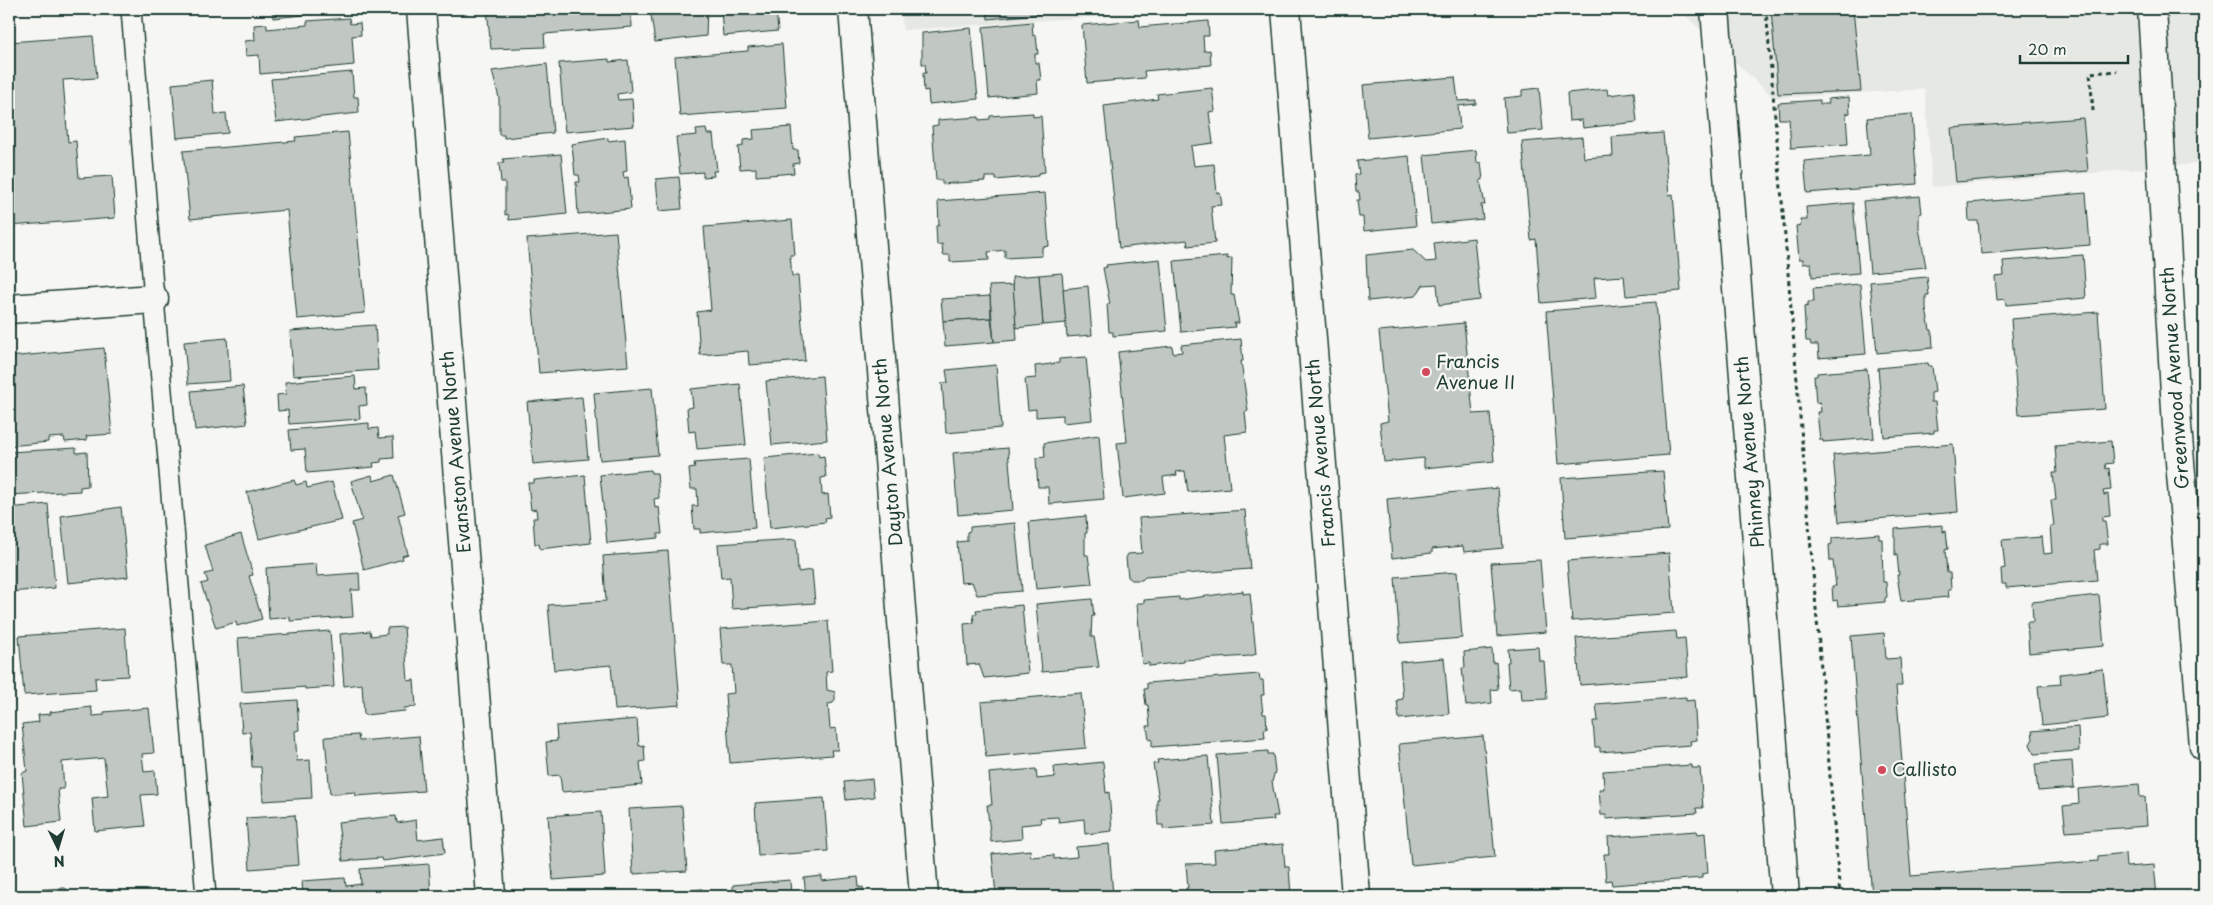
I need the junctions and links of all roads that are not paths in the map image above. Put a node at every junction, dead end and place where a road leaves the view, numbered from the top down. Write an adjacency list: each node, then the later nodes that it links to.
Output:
1 (131, 9): 7 (lane)
2 (421, 9): 11 (street, Evanston Avenue North)
3 (852, 9): 12 (street, Dayton Avenue North)
4 (1286, 9): 13 (street, Francis Avenue North)
5 (1715, 9): 14 (street, Phinney Avenue North)
6 (2152, 9): 9 (street, Greenwood Avenue North)
7 (154, 299): 8 (street); 10 (lane)
8 (9, 309)
9 (2204, 746)
10 (206, 896)
11 (492, 896)
12 (924, 896)
13 (1356, 896)
14 (1785, 896)

